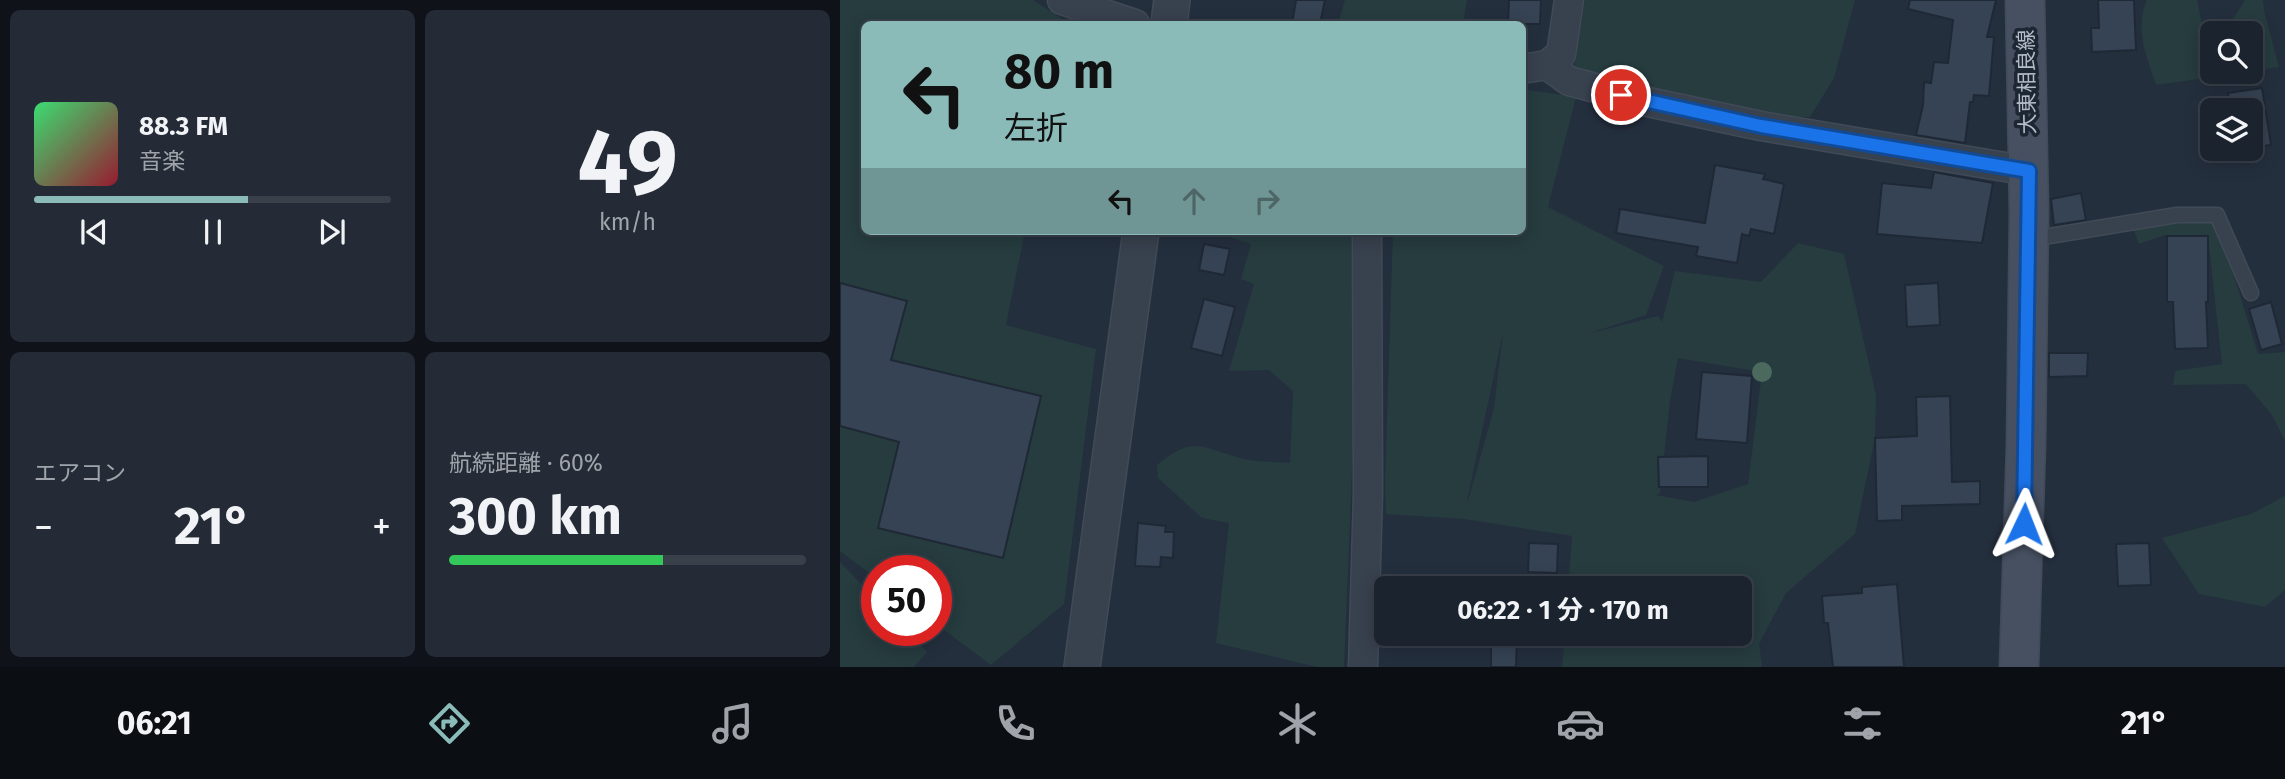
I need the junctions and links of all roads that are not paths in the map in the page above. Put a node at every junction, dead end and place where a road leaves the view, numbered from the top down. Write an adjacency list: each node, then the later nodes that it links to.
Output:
1 (1062, 0): 5 (street)
2 (1172, 0): 6 (street)
3 (1569, 0): 7 (street)
4 (2025, 0): 8 (main road, 大東相良線)
5 (1126, 21)
6 (1169, 21)
7 (1535, 67): 8 (street)
8 (2029, 171): 11 (main road, 大東相良線)
9 (1140, 235): 13 (street)
10 (1367, 235): 14 (street)
11 (2029, 239): 12 (lane); 15 (main road, 大東相良線)
12 (2251, 292)
13 (1082, 667)
14 (1363, 667)
15 (2020, 667)

